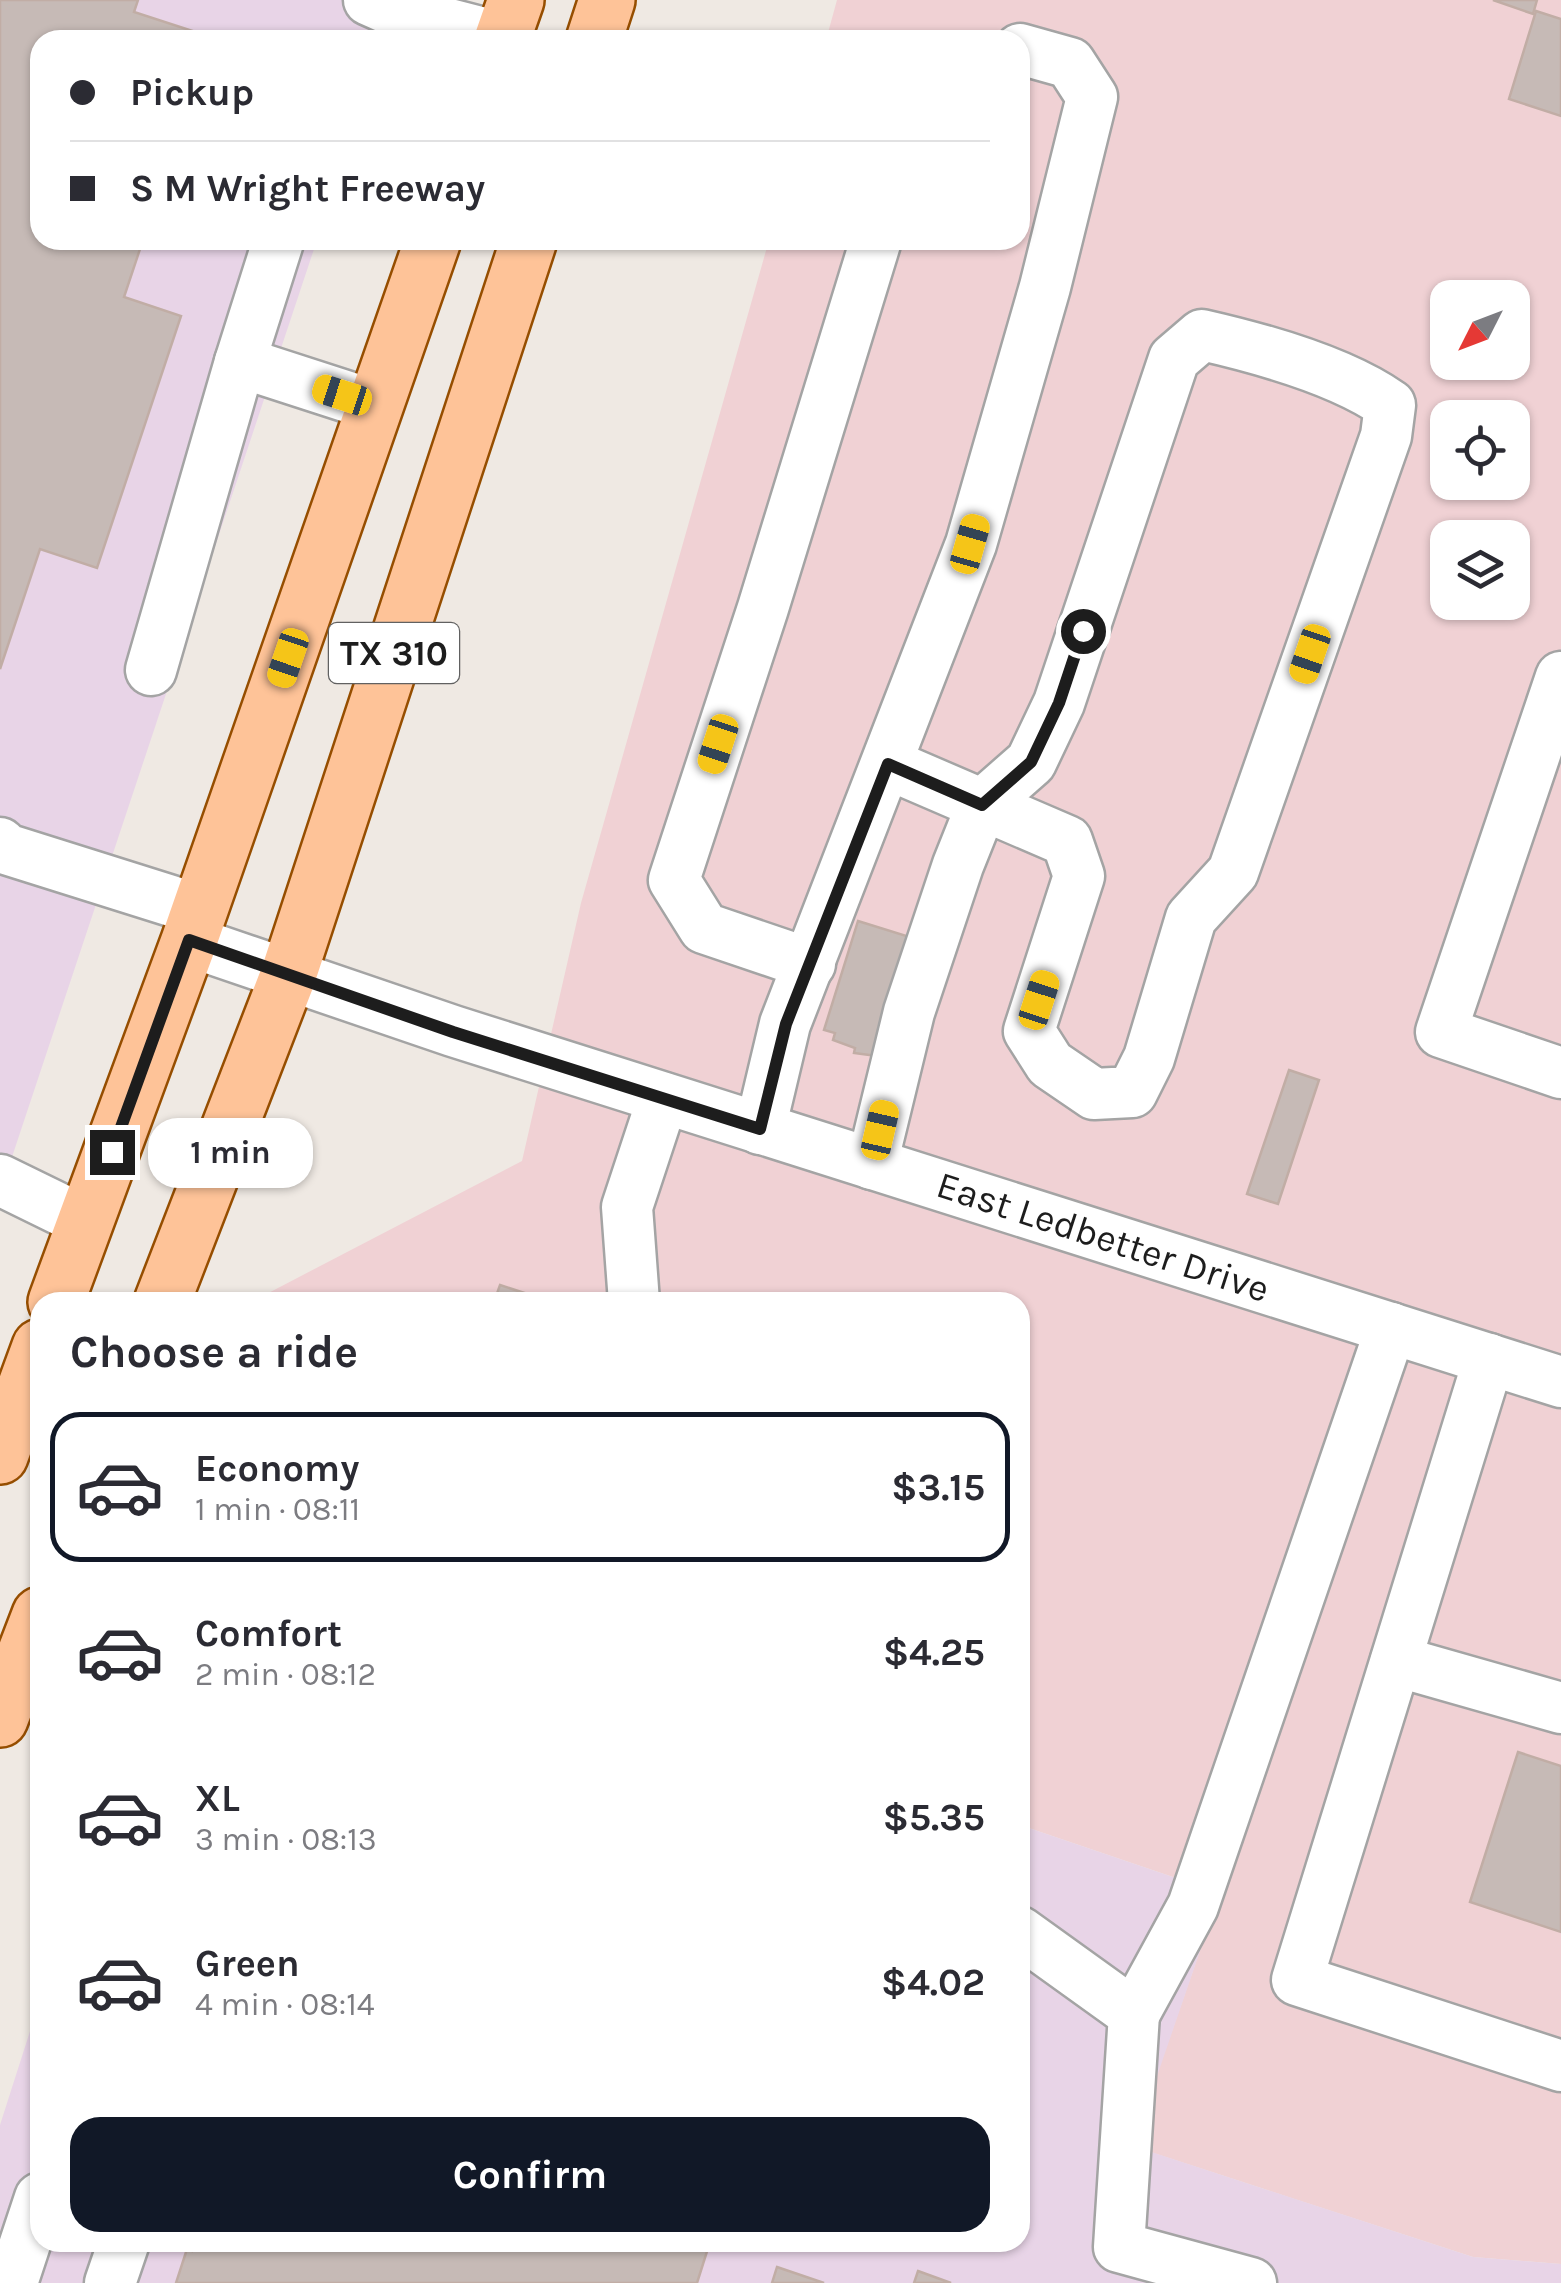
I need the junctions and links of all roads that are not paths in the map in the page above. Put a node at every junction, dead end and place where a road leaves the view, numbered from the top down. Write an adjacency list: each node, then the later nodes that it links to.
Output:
1 (368, 0): 3 (street)
2 (606, 0): 4 (main road)
3 (507, 26)
4 (597, 30)
5 (1030, 53): 14 (street)
6 (275, 250): 10 (street)
7 (430, 250): 11 (main road, TX 310)
8 (526, 250): 19 (main road, TX 310)
9 (873, 250): 18 (street)
10 (240, 362): 11 (street); 12 (street)
11 (376, 406): 17 (main road, TX 310)
12 (151, 670)
13 (1561, 677): 20 (street)
14 (888, 764): 15 (street); 18 (street)
15 (982, 805): 15 (street); 23 (street)
16 (0, 843): 17 (street, East Ledbetter Drive)
17 (194, 925): 19 (street, East Ledbetter Drive); 25 (main road, TX 310)
18 (810, 964): 22 (street)
19 (288, 976): 21 (street, East Ledbetter Drive); 27 (main road, TX 310)
20 (1561, 1073)
21 (663, 1098): 22 (street, East Ledbetter Drive); 28 (street)
22 (760, 1129): 23 (street, East Ledbetter Drive)
23 (872, 1164): 29 (street, East Ledbetter Drive)
24 (0, 1180): 25 (street)
25 (86, 1222): 26 (main road, TX 310)
26 (60, 1292)
27 (166, 1292)
28 (633, 1292)
29 (1391, 1328): 30 (street, East Ledbetter Drive); 39 (street)
30 (1489, 1359): 32 (street, East Ledbetter Drive); 35 (street)
31 (30, 1374): 33 (main road)
32 (1561, 1382)
33 (0, 1456)
34 (30, 1641): 37 (main road)
35 (1396, 1660): 36 (street); 40 (street)
36 (1561, 1708)
37 (0, 1718)
38 (1030, 1939): 39 (street)
39 (1134, 2014): 43 (street)
40 (1561, 2066)
41 (30, 2228): 44 (street)
42 (121, 2252): 45 (street)
43 (1143, 2269): 46 (street)
44 (12, 2283)
45 (110, 2283)
46 (1251, 2283)

